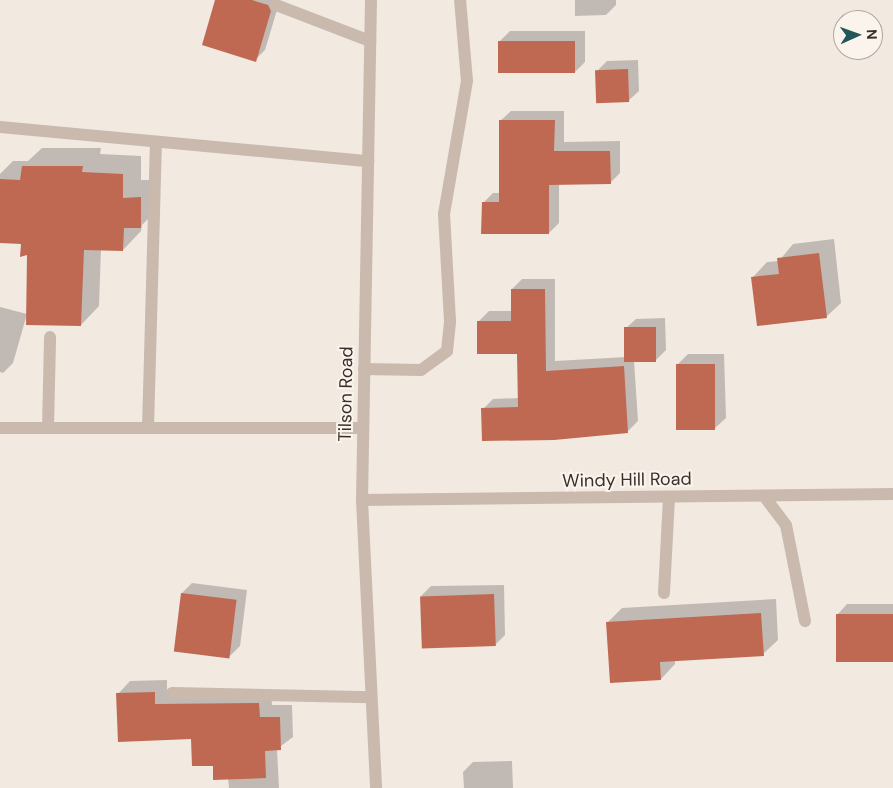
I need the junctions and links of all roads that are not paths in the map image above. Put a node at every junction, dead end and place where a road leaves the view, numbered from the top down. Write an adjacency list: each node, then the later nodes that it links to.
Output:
1 (370, 0): 4 (street, Tilson Road)
2 (460, 0): 9 (street)
3 (276, 5): 4 (street)
4 (370, 41): 7 (street, Tilson Road)
5 (0, 127): 6 (street)
6 (156, 142): 7 (street); 12 (street)
7 (368, 161): 9 (street, Tilson Road)
8 (50, 337): 11 (street)
9 (364, 369): 13 (street, Tilson Road)
10 (0, 428): 11 (street)
11 (48, 428): 12 (street)
12 (148, 428): 13 (street)
13 (363, 428): 17 (street, Tilson Road)
14 (893, 494): 15 (street, Windy Hill Road)
15 (764, 496): 16 (street, Windy Hill Road); 19 (street)
16 (669, 497): 17 (street, Windy Hill Road); 18 (street)
17 (362, 500): 21 (street, Tilson Road)
18 (664, 593)
19 (805, 621)
20 (172, 693): 21 (street)
21 (371, 697): 22 (street, Tilson Road)
22 (376, 788)

